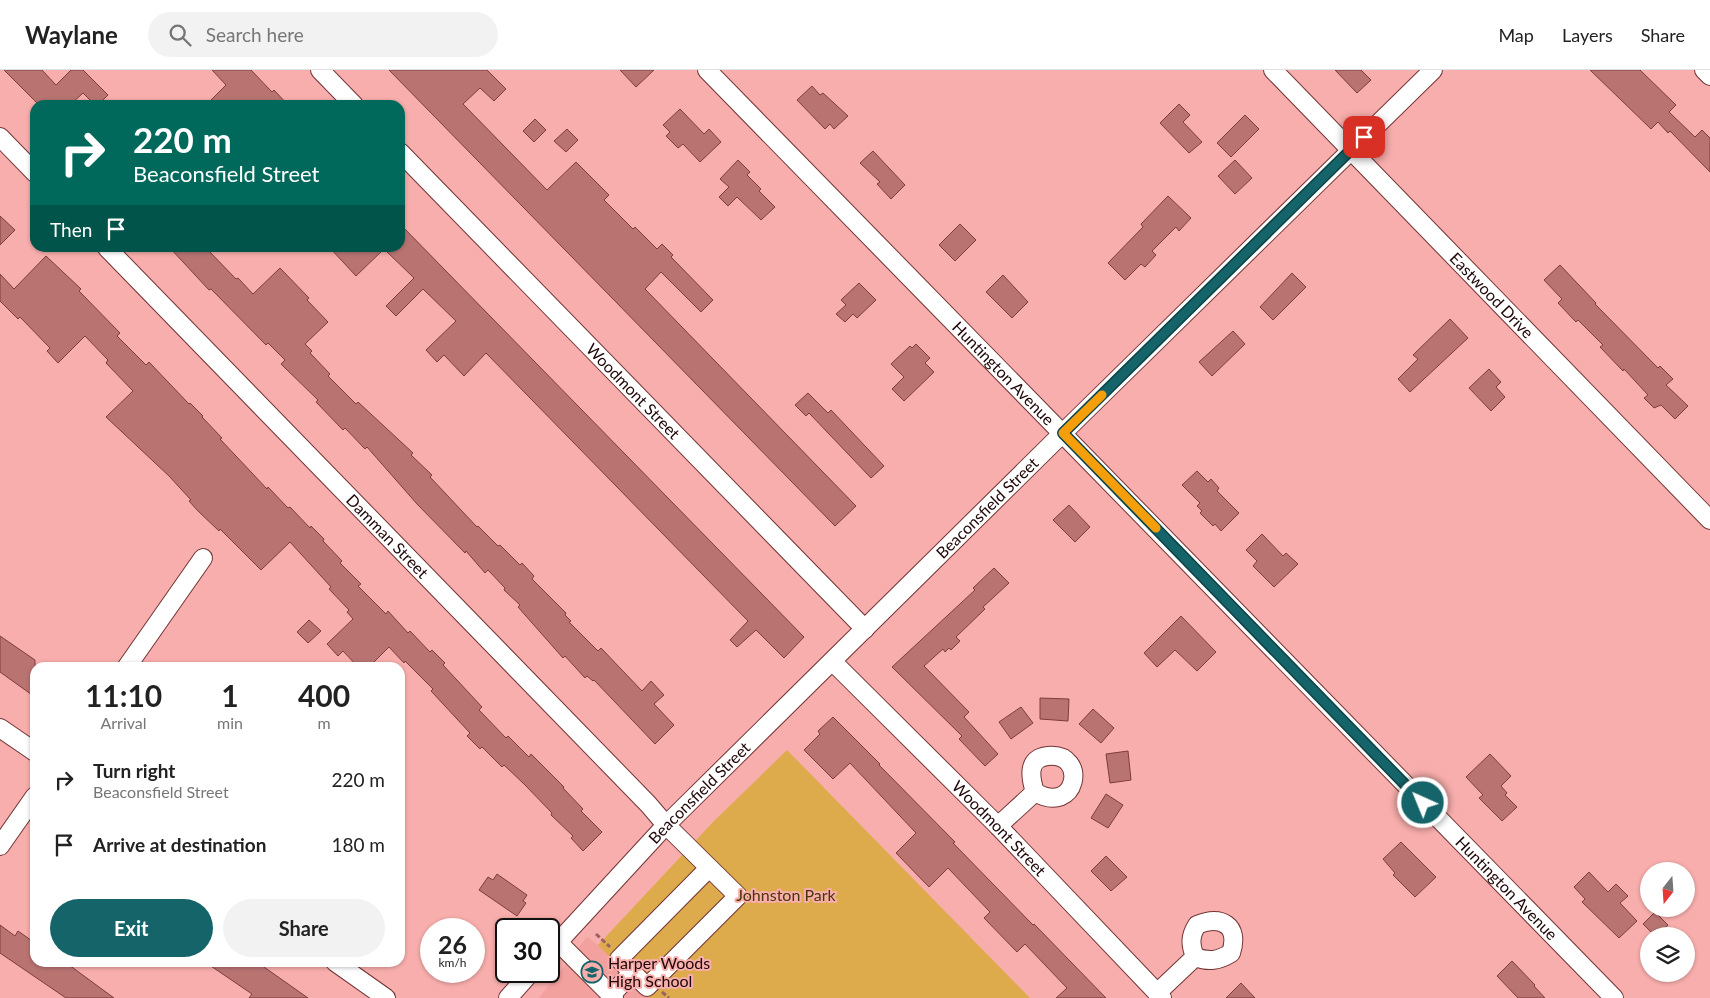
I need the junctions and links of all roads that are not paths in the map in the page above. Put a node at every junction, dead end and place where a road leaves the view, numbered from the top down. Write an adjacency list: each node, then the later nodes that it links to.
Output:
1 (320, 70): 7 (street)
2 (707, 70): 13 (street, Huntington Avenue)
3 (1273, 70): 9 (street, Eastwood Drive)
4 (1433, 70): 9 (street, Beaconsfield Street)
5 (1704, 70): 6 (street)
6 (1710, 76)
7 (349, 100)
8 (0, 137): 11 (street)
9 (1350, 150): 13 (street, Beaconsfield Street); 14 (street, Eastwood Drive)
10 (405, 157): 16 (street, Woodmont Street)
11 (30, 168)
12 (112, 252): 23 (street, Damman Street)
13 (1063, 433): 16 (street, Beaconsfield Street); 37 (street, Huntington Avenue)
14 (1710, 520)
15 (203, 558): 17 (street)
16 (865, 629): 18 (street, Beaconsfield Street)
17 (130, 661)
18 (833, 662): 23 (street, Beaconsfield Street); 24 (street, Woodmont Street)
19 (0, 728): 20 (street)
20 (30, 749)
21 (1035, 792): 24 (street)
22 (30, 803): 25 (street)
23 (666, 825): 26 (street, Damman Street); 27 (street, Beaconsfield Street)
24 (998, 826): 33 (street, Woodmont Street)
25 (0, 846)
26 (709, 868): 31 (street); 31 (street, Damman Street)
27 (560, 939)
28 (560, 953): 34 (street)
29 (1195, 957): 33 (street)
30 (342, 967): 35 (street)
31 (632, 972): 34 (street)
32 (521, 983): 36 (street)
33 (1160, 995)
34 (612, 996)
35 (386, 998)
36 (508, 998)
37 (1614, 998)

